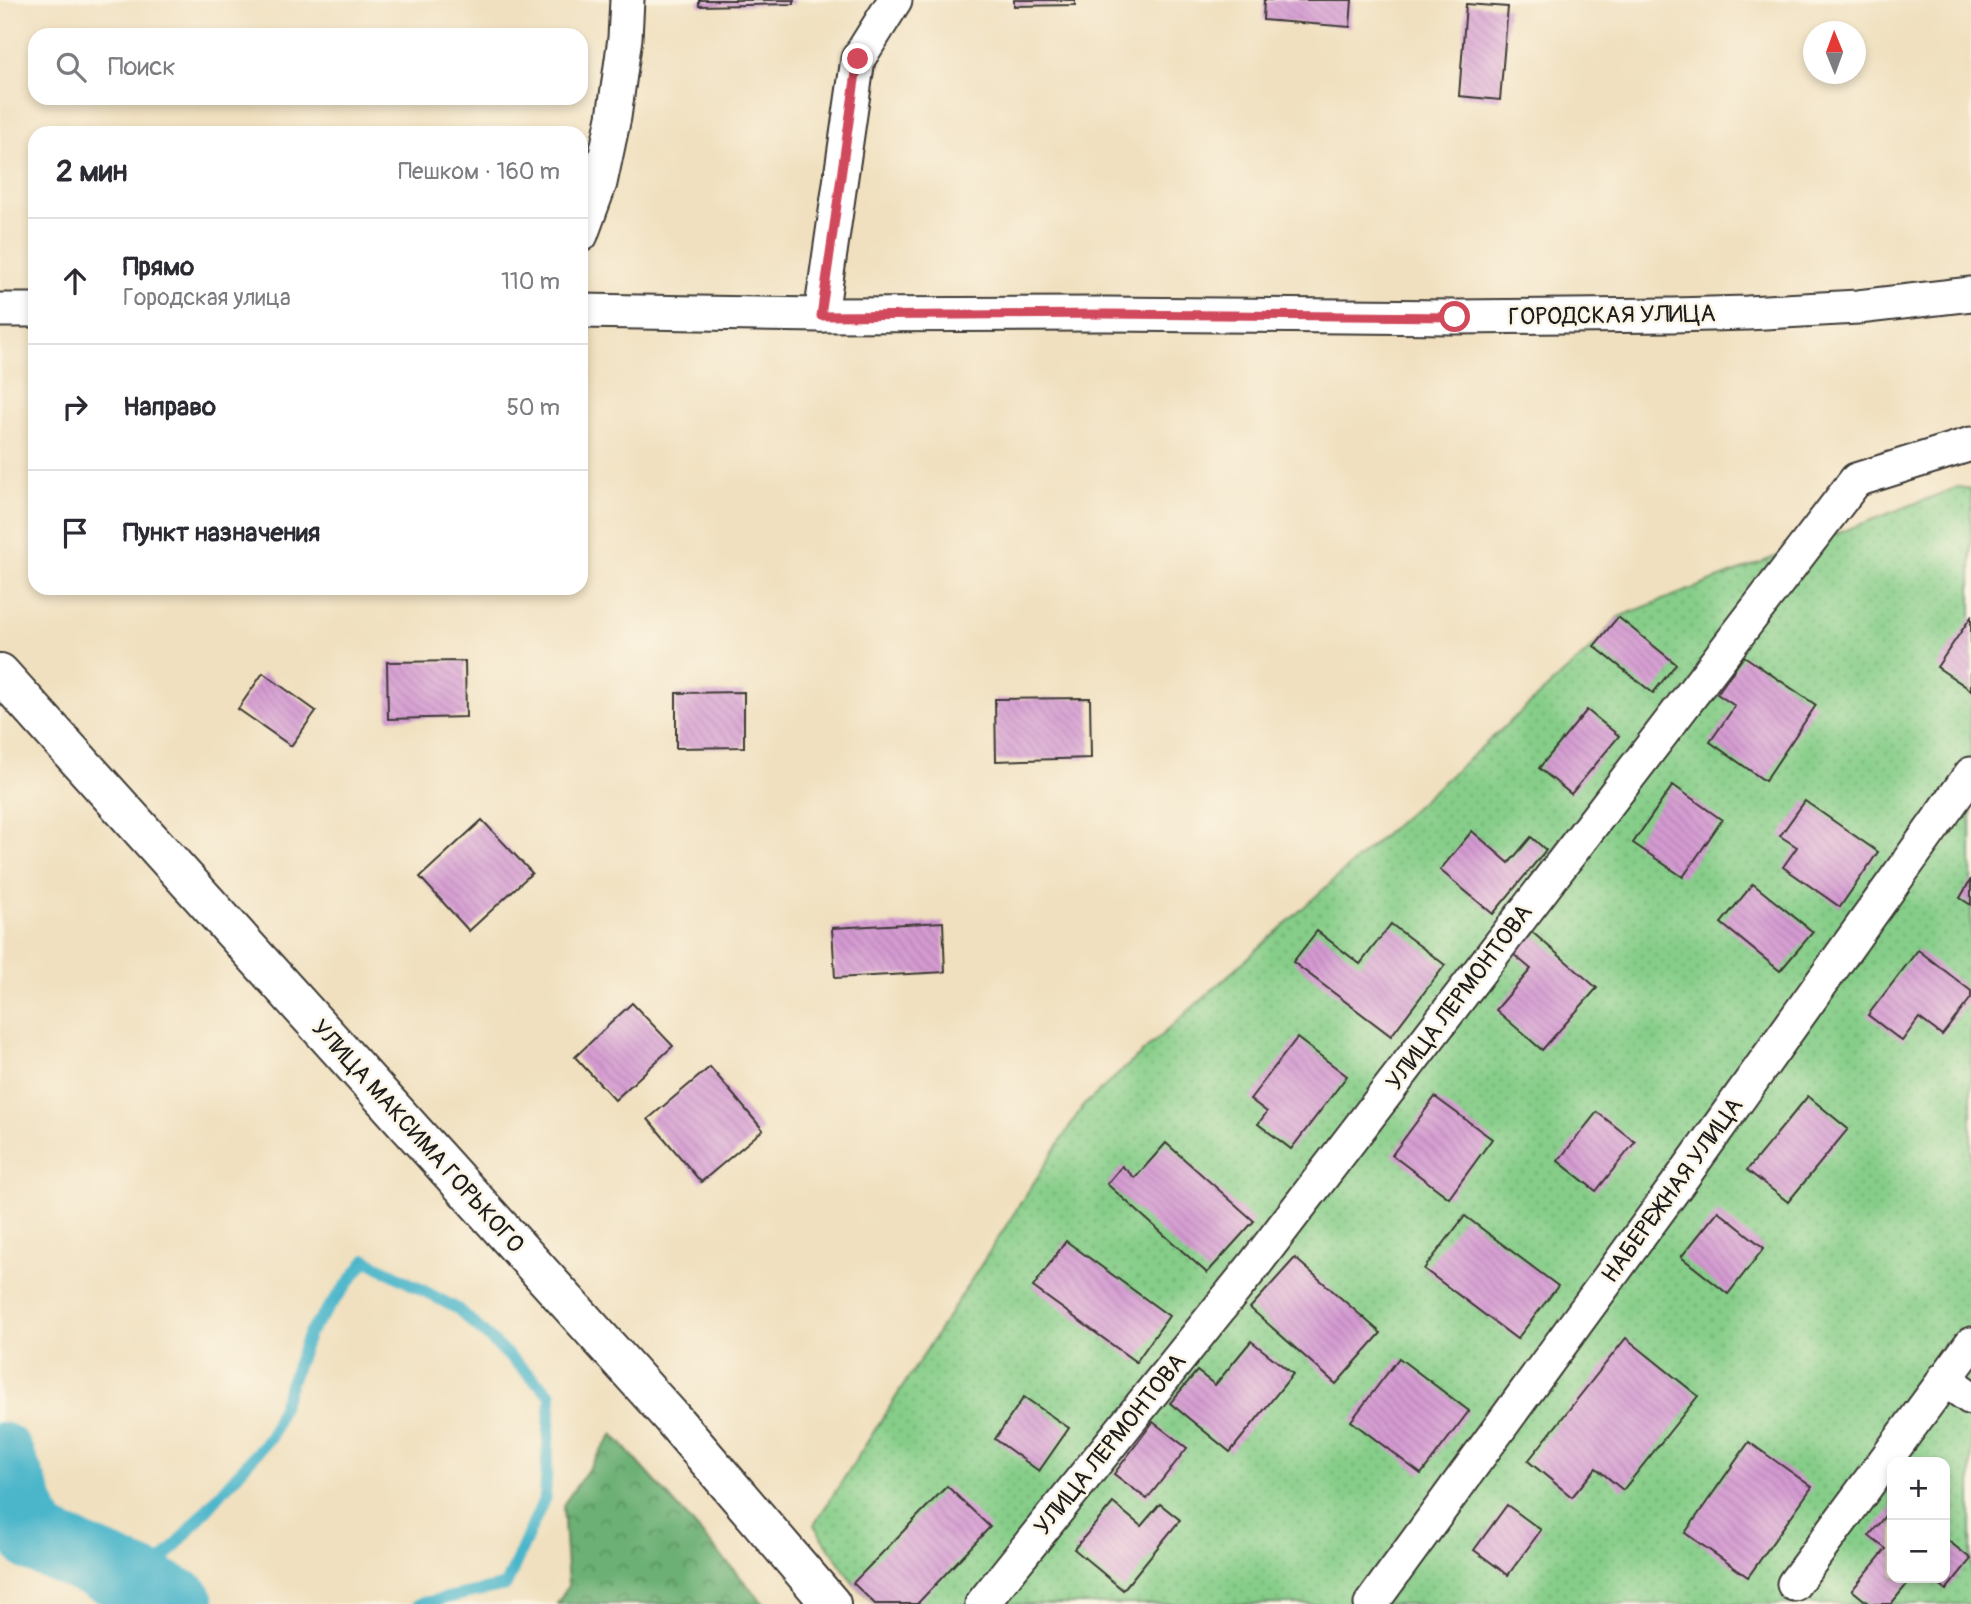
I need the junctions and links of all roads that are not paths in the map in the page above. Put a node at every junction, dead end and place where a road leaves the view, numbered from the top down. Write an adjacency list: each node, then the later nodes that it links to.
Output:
1 (626, 0): 3 (street)
2 (895, 0): 8 (street)
3 (588, 216)
4 (1971, 294): 8 (street, ГОРОДСКАЯ УЛИЦА)
5 (0, 310): 6 (street)
6 (28, 310)
7 (588, 312): 8 (street, ГОРОДСКАЯ УЛИЦА)
8 (821, 316)
9 (1971, 444): 17 (street, УЛИЦА ЛЕРМОНТОВА)
10 (0, 673): 16 (street, УЛИЦА МАКСИМА ГОРЬКОГО)
11 (1971, 774): 18 (street, НАБЕРЕЖНАЯ УЛИЦА)
12 (1971, 1344): 13 (street)
13 (1944, 1379): 14 (street); 15 (street)
14 (1971, 1398)
15 (1794, 1584)
16 (831, 1604)
17 (982, 1604)
18 (1371, 1604)

